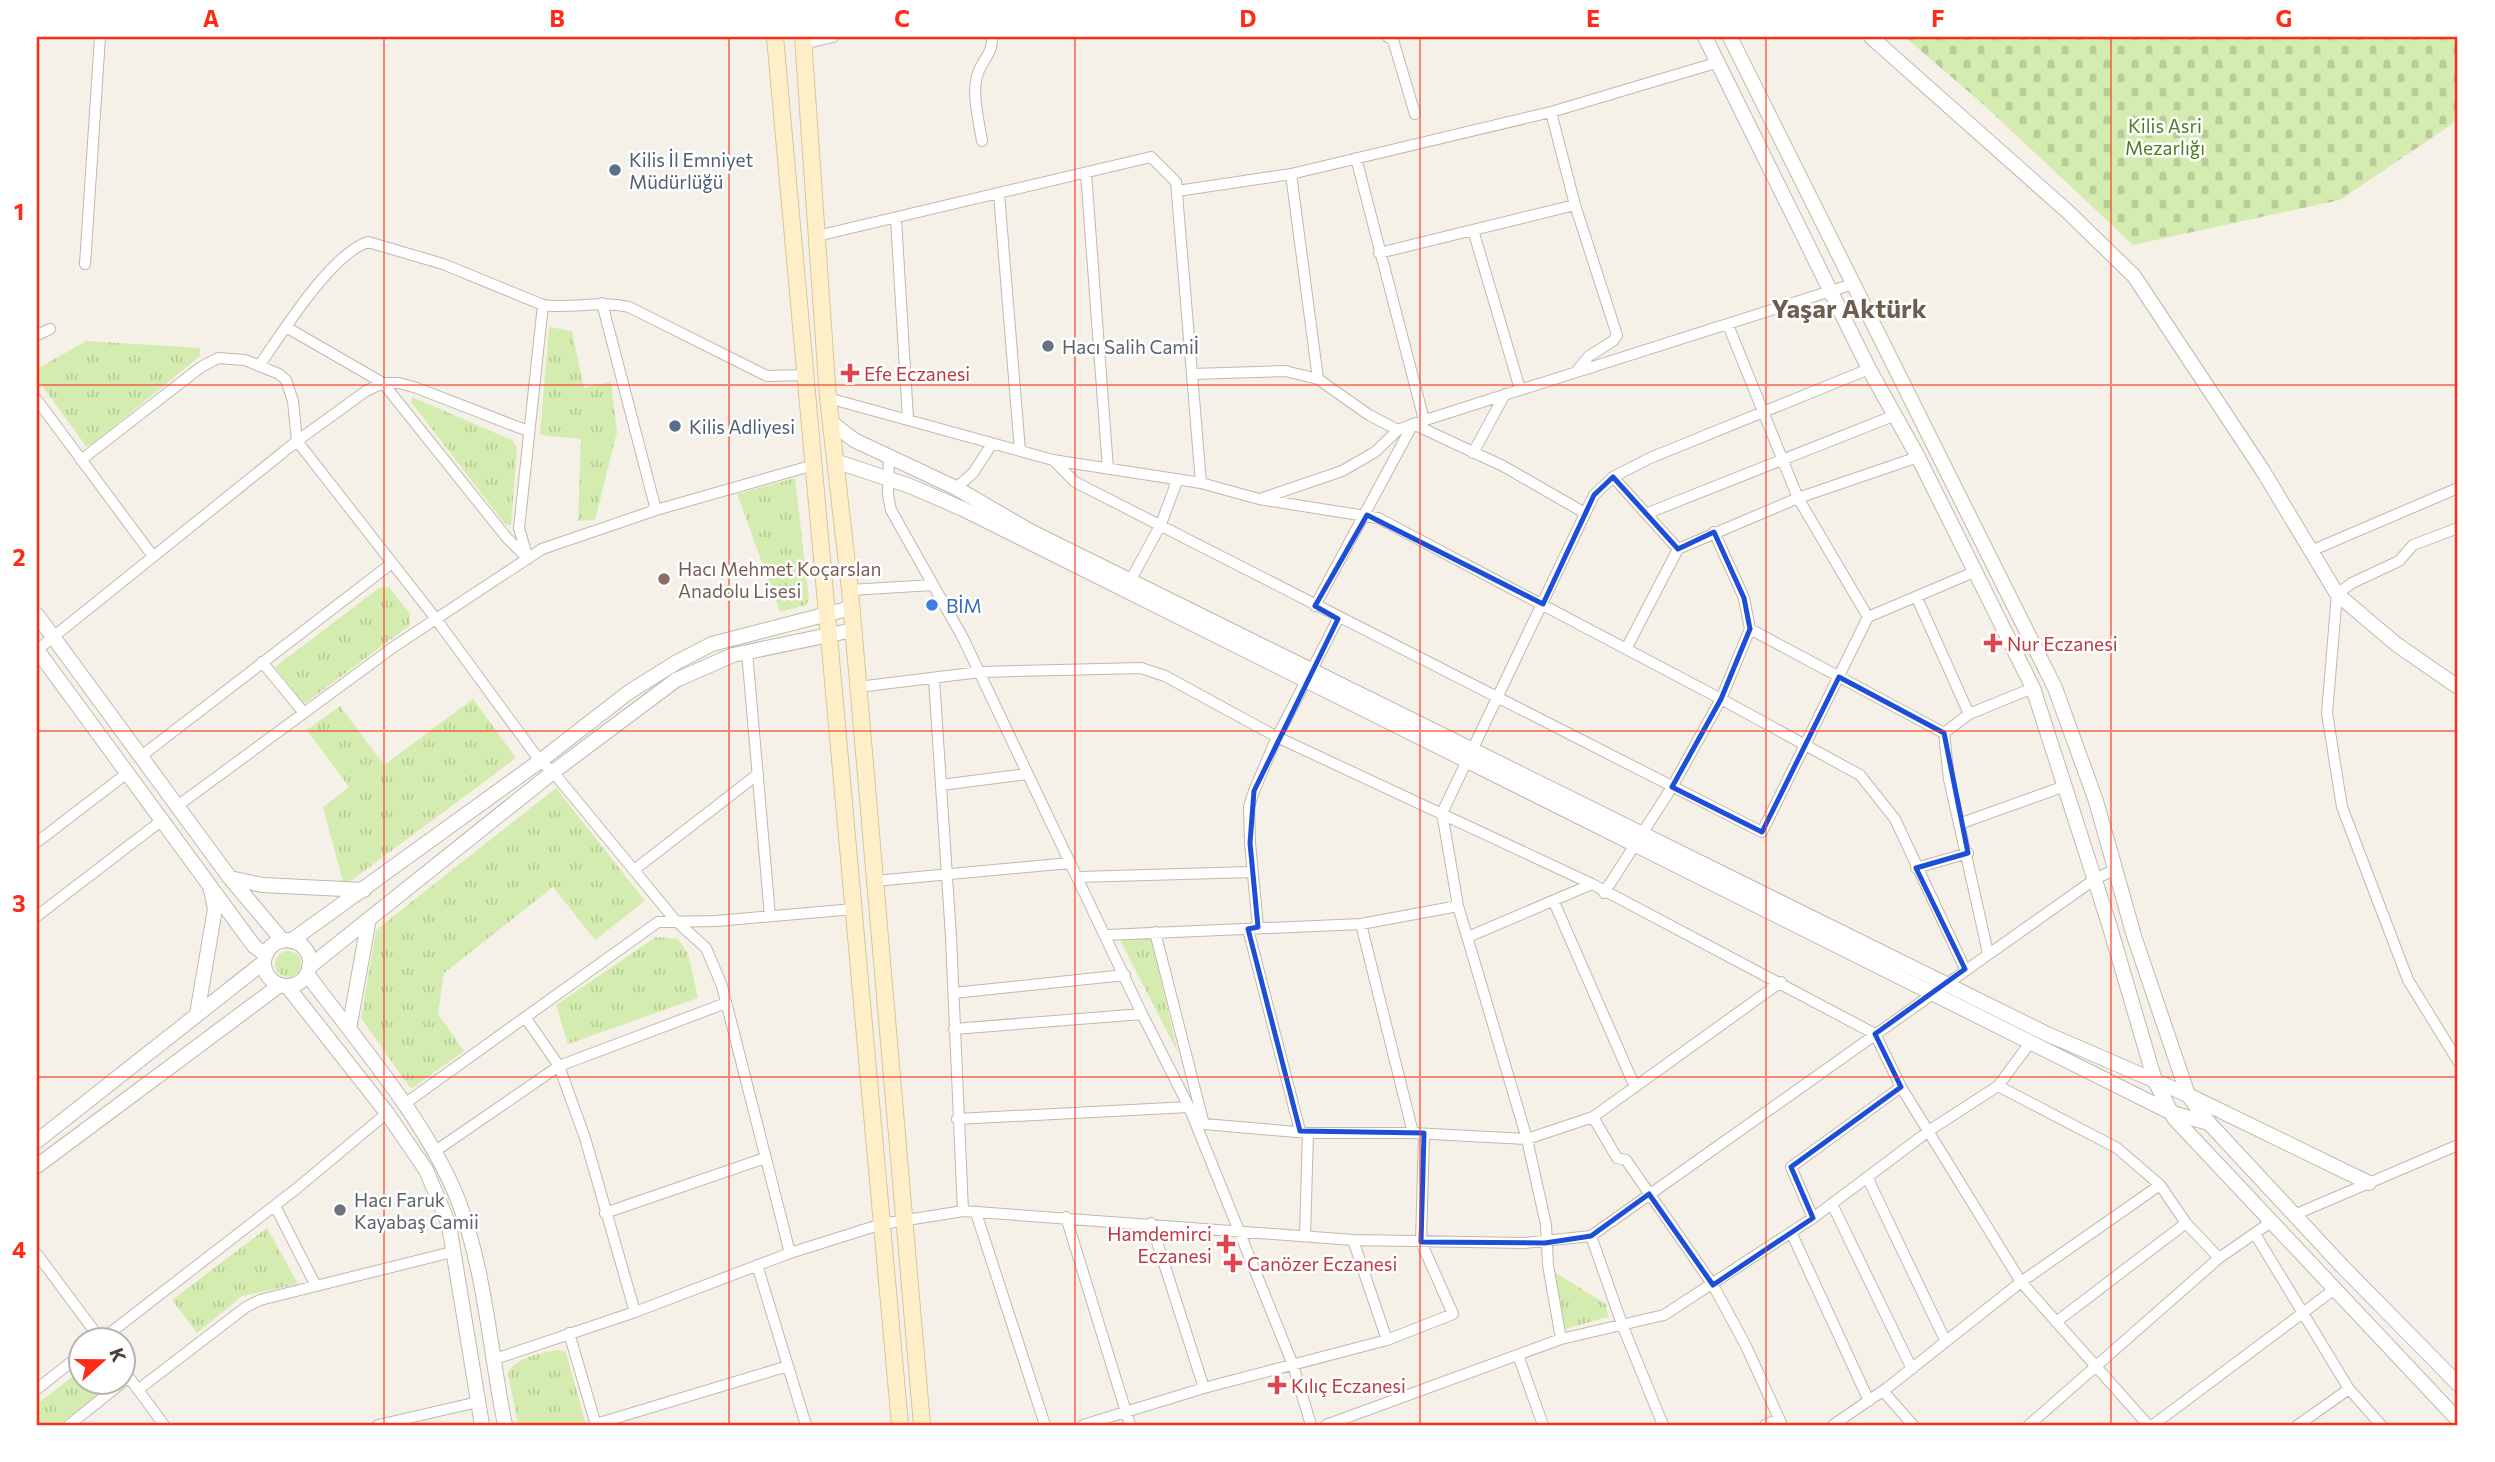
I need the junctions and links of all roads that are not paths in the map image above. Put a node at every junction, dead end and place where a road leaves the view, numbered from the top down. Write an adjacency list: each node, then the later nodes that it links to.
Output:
1 (100, 37): 24 (street)
2 (775, 37): 37 (main road)
3 (834, 37): 9 (street)
4 (992, 37): 13 (street)
5 (1388, 37): 12 (street)
6 (1705, 37): 10 (street)
7 (1730, 37): 25 (street)
8 (1871, 37): 79 (street)
9 (803, 41): 22 (main road)
10 (1719, 62): 11 (street); 26 (street)
11 (1552, 111): 14 (street); 19 (street)
12 (1415, 114)
13 (982, 141)
14 (1356, 159): 16 (street); 23 (street)
15 (1086, 173): 17 (street); 18 (street); 62 (street)
16 (1290, 174): 17 (street); 38 (street)
17 (1177, 191): 36 (street)
18 (999, 194): 20 (street); 53 (street)
19 (1575, 205): 21 (street); 35 (street)
20 (895, 219): 22 (street); 46 (street)
21 (1473, 230): 23 (street); 40 (street)
22 (817, 236): 42 (main road)
23 (1379, 253): 47 (street)
24 (85, 264)
25 (1853, 285): 26 (street); 139 (street)
26 (1833, 292): 29 (street); 34 (street)
27 (602, 303): 28 (street); 37 (street); 71 (street)
28 (542, 305): 30 (street); 50 (street)
29 (1728, 326): 35 (street); 44 (street)
30 (286, 327): 33 (street); 39 (street)
31 (50, 329): 32 (street)
32 (37, 335)
33 (259, 366): 51 (street); 58 (street)
34 (1869, 369): 44 (street); 45 (street)
35 (1576, 372): 40 (street)
36 (1193, 374): 38 (street); 66 (street)
37 (806, 375): 61 (main road)
38 (1318, 379): 49 (street)
39 (383, 383): 50 (street); 51 (street); 81 (street)
40 (1520, 389): 41 (street)
41 (1505, 394): 47 (street); 54 (street)
42 (828, 398): 46 (street); 48 (main road)
43 (37, 400): 58 (street)
44 (1764, 414): 56 (street); 63 (street)
45 (1893, 416): 56 (street); 57 (street)
46 (908, 419): 52 (street)
47 (1418, 422): 49 (street); 54 (street); 74 (street)
48 (832, 423): 55 (street); 60 (main road)
49 (1398, 430): 70 (street)
50 (528, 431): 81 (street)
51 (297, 441): 80 (street); 82 (street)
52 (992, 444): 53 (street); 67 (street)
53 (1020, 452): 59 (street)
54 (1474, 453): 72 (street)
55 (889, 457): 64 (street); 67 (street)
56 (1782, 457): 69 (street); 73 (street)
57 (1917, 457): 69 (street); 83 (street)
58 (81, 460): 80 (street)
59 (1054, 460): 62 (street); 75 (street)
60 (835, 461): 64 (street); 86 (main road)
61 (814, 465): 71 (street); 92 (main road)
62 (1108, 470): 65 (street)
63 (1613, 477): 72 (street); 73 (street)
64 (888, 478): 84 (street); 85 (street)
65 (1177, 481): 66 (street); 75 (street)
66 (1200, 483): 70 (street)
67 (956, 488): 85 (street)
68 (2458, 488): 79 (street)
69 (1798, 498): 77 (street); 94 (street)
70 (1259, 499): 74 (street)
71 (656, 510): 81 (street)
72 (1585, 513): 89 (street)
73 (1648, 513): 78 (street)
74 (1367, 515): 89 (street); 90 (street)
75 (1161, 524): 85 (street); 90 (street)
76 (2458, 528): 87 (street)
77 (1714, 532): 78 (street); 98 (street)
78 (1678, 549): 101 (street)
79 (2313, 550): 87 (street)
80 (152, 555): 100 (street)
81 (528, 559): 95 (street)
82 (392, 563): 95 (street); 104 (street)
83 (1974, 572): 88 (street); 111 (street)
84 (933, 585): 86 (street); 105 (street)
85 (1128, 585): 106 (street)
86 (850, 590): 91 (main road)
87 (2337, 594): 110 (street); 181 (street)
88 (1917, 598): 94 (street); 115 (street)
89 (1543, 604): 101 (street); 112 (street)
90 (1315, 606): 96 (street)
91 (851, 608): 92 (street); 97 (main road)
92 (827, 612): 99 (main road); 121 (street)
93 (37, 615): 100 (street)
94 (1868, 617): 107 (street)
95 (436, 619): 114 (street); 121 (street)
96 (1338, 619): 106 (street); 112 (street)
97 (853, 629): 99 (street); 109 (main road)
98 (1750, 629): 107 (street); 113 (street)
99 (829, 634): 103 (street); 152 (main road)
100 (52, 635): 102 (street); 120 (street)
101 (1626, 649): 113 (street)
102 (37, 650): 123 (street)
103 (747, 652): 122 (street); 124 (street)
104 (262, 662): 114 (street); 120 (street)
105 (980, 672): 108 (street); 117 (street); 125 (street)
106 (1310, 676): 117 (street); 119 (street)
107 (1839, 677): 116 (street); 118 (street)
108 (934, 679): 109 (street); 126 (street)
109 (858, 687): 145 (main road)
110 (2458, 687)
111 (2034, 688): 115 (street); 127 (street)
112 (1497, 696): 119 (street); 128 (street)
113 (1721, 698): 118 (street); 128 (street)
114 (304, 712): 129 (street)
115 (1969, 714): 116 (street)
116 (1944, 733): 132 (street)
117 (1277, 737): 130 (street); 140 (street)
118 (1806, 746): 128 (street); 137 (street)
119 (1469, 755): 130 (street); 133 (street)
120 (139, 757): 129 (street)
121 (540, 761): 122 (street); 148 (street)
122 (553, 772): 138 (street); 155 (street)
123 (126, 774): 131 (street); 134 (street)
124 (758, 774): 138 (street); 154 (street)
125 (1027, 774): 126 (street); 136 (street)
126 (940, 785): 141 (street)
127 (2065, 786): 132 (street); 144 (street)
128 (1672, 787): 133 (street)
129 (176, 807): 143 (street)
130 (1442, 813): 147 (street); 151 (street)
131 (161, 821): 146 (street); 153 (street)
132 (1959, 824): 135 (street)
133 (1638, 840): 149 (street); 169 (street); 172 (street)
134 (37, 842)
135 (1968, 853): 137 (street); 163 (street)
136 (1070, 863): 141 (street); 142 (street)
137 (1916, 868): 166 (street)
138 (634, 870): 156 (street)
139 (2114, 870): 144 (street); 187 (street)
140 (1251, 872): 142 (street); 158 (street)
141 (946, 876): 145 (street); 171 (street)
142 (1078, 877): 160 (street)
143 (230, 878): 148 (street); 162 (street)
144 (2095, 878): 163 (street); 183 (street)
145 (875, 881): 217 (main road)
146 (208, 882): 164 (street); 174 (street)
147 (1592, 884): 149 (street); 150 (street)
148 (363, 890): 162 (street)
149 (1604, 893): 168 (street)
150 (1554, 902): 161 (street); 185 (street)
151 (1458, 906): 157 (street); 161 (street)
152 (855, 909): 154 (street); 221 (main road)
153 (38, 912)
154 (770, 916): 156 (street)
155 (369, 919): 165 (street); 177 (street)
156 (675, 920): 173 (street); 176 (street)
157 (1361, 924): 158 (street); 198 (street)
158 (1253, 928): 159 (street); 197 (street)
159 (1155, 932): 160 (street); 195 (street)
160 (1106, 935): 167 (street)
161 (1468, 937): 199 (street)
162 (287, 941): 164 (street); 165 (street)
163 (1988, 954): 166 (street)
164 (265, 958): 170 (street); 174 (street)
165 (308, 970): 170 (street); 177 (street)
166 (1965, 970): 169 (street)
167 (1125, 975): 171 (street); 175 (street)
168 (1781, 982): 179 (street); 185 (street)
169 (1947, 983): 172 (street); 183 (street)
170 (284, 986): 191 (street); 204 (street)
171 (954, 993): 178 (street)
172 (1930, 994): 179 (street); 180 (street)
173 (726, 1003): 182 (street); 203 (street)
174 (197, 1014): 200 (street)
175 (1142, 1014): 178 (street); 189 (street)
176 (525, 1017): 182 (street); 188 (street)
177 (349, 1029): 188 (street)
178 (954, 1029): 193 (street)
179 (1875, 1034): 186 (street); 208 (street)
180 (2030, 1043): 184 (street); 190 (street)
181 (2458, 1061)
182 (559, 1066): 202 (street); 212 (street)
183 (2155, 1081): 187 (street); 190 (street)
184 (1998, 1086): 196 (street); 207 (street)
185 (1635, 1087): 192 (street)
186 (1901, 1087): 196 (street); 216 (street)
187 (2188, 1095): 194 (street); 206 (street)
188 (403, 1105): 202 (street)
189 (1189, 1107): 193 (street); 195 (street); 222 (street)
190 (2172, 1113): 194 (street); 218 (street)
191 (387, 1114): 210 (street); 230 (street)
192 (1593, 1117): 199 (street); 208 (street)
193 (957, 1119): 211 (street)
194 (2209, 1123): 214 (street)
195 (1204, 1124): 197 (street)
196 (1930, 1130): 205 (street); 235 (street)
197 (1304, 1132): 198 (street); 225 (street)
198 (1418, 1134): 199 (street); 228 (street)
199 (1527, 1139): 229 (street)
200 (37, 1141)
201 (2458, 1145): 206 (street)
202 (434, 1152): 248 (street)
203 (765, 1158): 212 (street); 231 (street)
204 (37, 1166)
205 (1868, 1179): 209 (street); 246 (street)
206 (2369, 1183): 214 (street)
207 (2160, 1185): 220 (street); 235 (street)
208 (1649, 1194): 226 (street); 236 (street)
209 (1832, 1204): 216 (street); 253 (street)
210 (275, 1206): 232 (street); 237 (street)
211 (963, 1210): 213 (street); 217 (street)
212 (606, 1213): 239 (street)
213 (976, 1213): 215 (street); 276 (street)
214 (2294, 1214): 254 (street)
215 (1066, 1217): 219 (street); 264 (street)
216 (1813, 1218): 223 (street)
217 (904, 1222): 221 (street); 275 (main road)
218 (2271, 1222): 224 (street); 238 (street)
219 (1151, 1223): 222 (street); 256 (street)
220 (2186, 1223): 233 (street); 241 (street)
221 (882, 1224): 231 (street); 274 (main road)
222 (1240, 1232): 225 (street); 249 (street)
223 (1791, 1232): 236 (street); 262 (street)
224 (2255, 1234): 233 (street); 240 (street)
225 (1305, 1236): 227 (street)
226 (1591, 1236): 229 (street); 242 (street)
227 (1353, 1240): 228 (street); 245 (street)
228 (1421, 1242): 229 (street); 245 (street)
229 (1545, 1242): 244 (street)
230 (452, 1252): 237 (street); 263 (street)
231 (790, 1253): 234 (street)
232 (37, 1254)
233 (2219, 1258): 252 (street)
234 (757, 1265): 239 (street); 251 (street)
235 (2021, 1282): 241 (street); 246 (street)
236 (1713, 1285): 242 (street); 266 (street)
237 (316, 1286): 258 (street)
238 (2336, 1288): 240 (street); 265 (street)
239 (635, 1312): 243 (street)
240 (2302, 1314): 259 (street); 288 (street)
241 (2056, 1322): 252 (street)
242 (1623, 1327): 244 (street); 282 (street)
243 (569, 1333): 248 (street); 267 (street)
244 (1561, 1339): 247 (street)
245 (1387, 1340): 249 (street)
246 (1945, 1340): 253 (street)
247 (1518, 1355): 280 (street); 281 (street)
248 (492, 1360): 272 (street)
249 (1293, 1365): 256 (street); 279 (street)
250 (66, 1366): 257 (street)
251 (788, 1366): 267 (street); 273 (street)
252 (2096, 1366): 286 (street); 287 (street)
253 (1912, 1369): 260 (street)
254 (2458, 1384)
255 (136, 1385): 258 (street)
256 (1204, 1388): 264 (street)
257 (37, 1389)
258 (139, 1389): 269 (street)
259 (2349, 1389): 289 (street); 290 (street)
260 (1883, 1391): 262 (street); 285 (street)
261 (101, 1396): 268 (street)
262 (1869, 1401): 284 (street)
263 (478, 1402): 270 (street); 271 (street)
264 (1125, 1410): 277 (street); 278 (street)
265 (2458, 1420)
266 (1781, 1422): 283 (street)
267 (596, 1424)
268 (69, 1425)
269 (164, 1425)
270 (378, 1425)
271 (482, 1425)
272 (505, 1425)
273 (806, 1425)
274 (900, 1425)
275 (922, 1425)
276 (1045, 1425)
277 (1083, 1425)
278 (1130, 1425)
279 (1311, 1425)
280 (1326, 1425)
281 (1543, 1425)
282 (1663, 1425)
283 (1765, 1425)
284 (1833, 1425)
285 (1913, 1425)
286 (2029, 1425)
287 (2148, 1425)
288 (2154, 1425)
289 (2298, 1425)
290 (2381, 1425)

